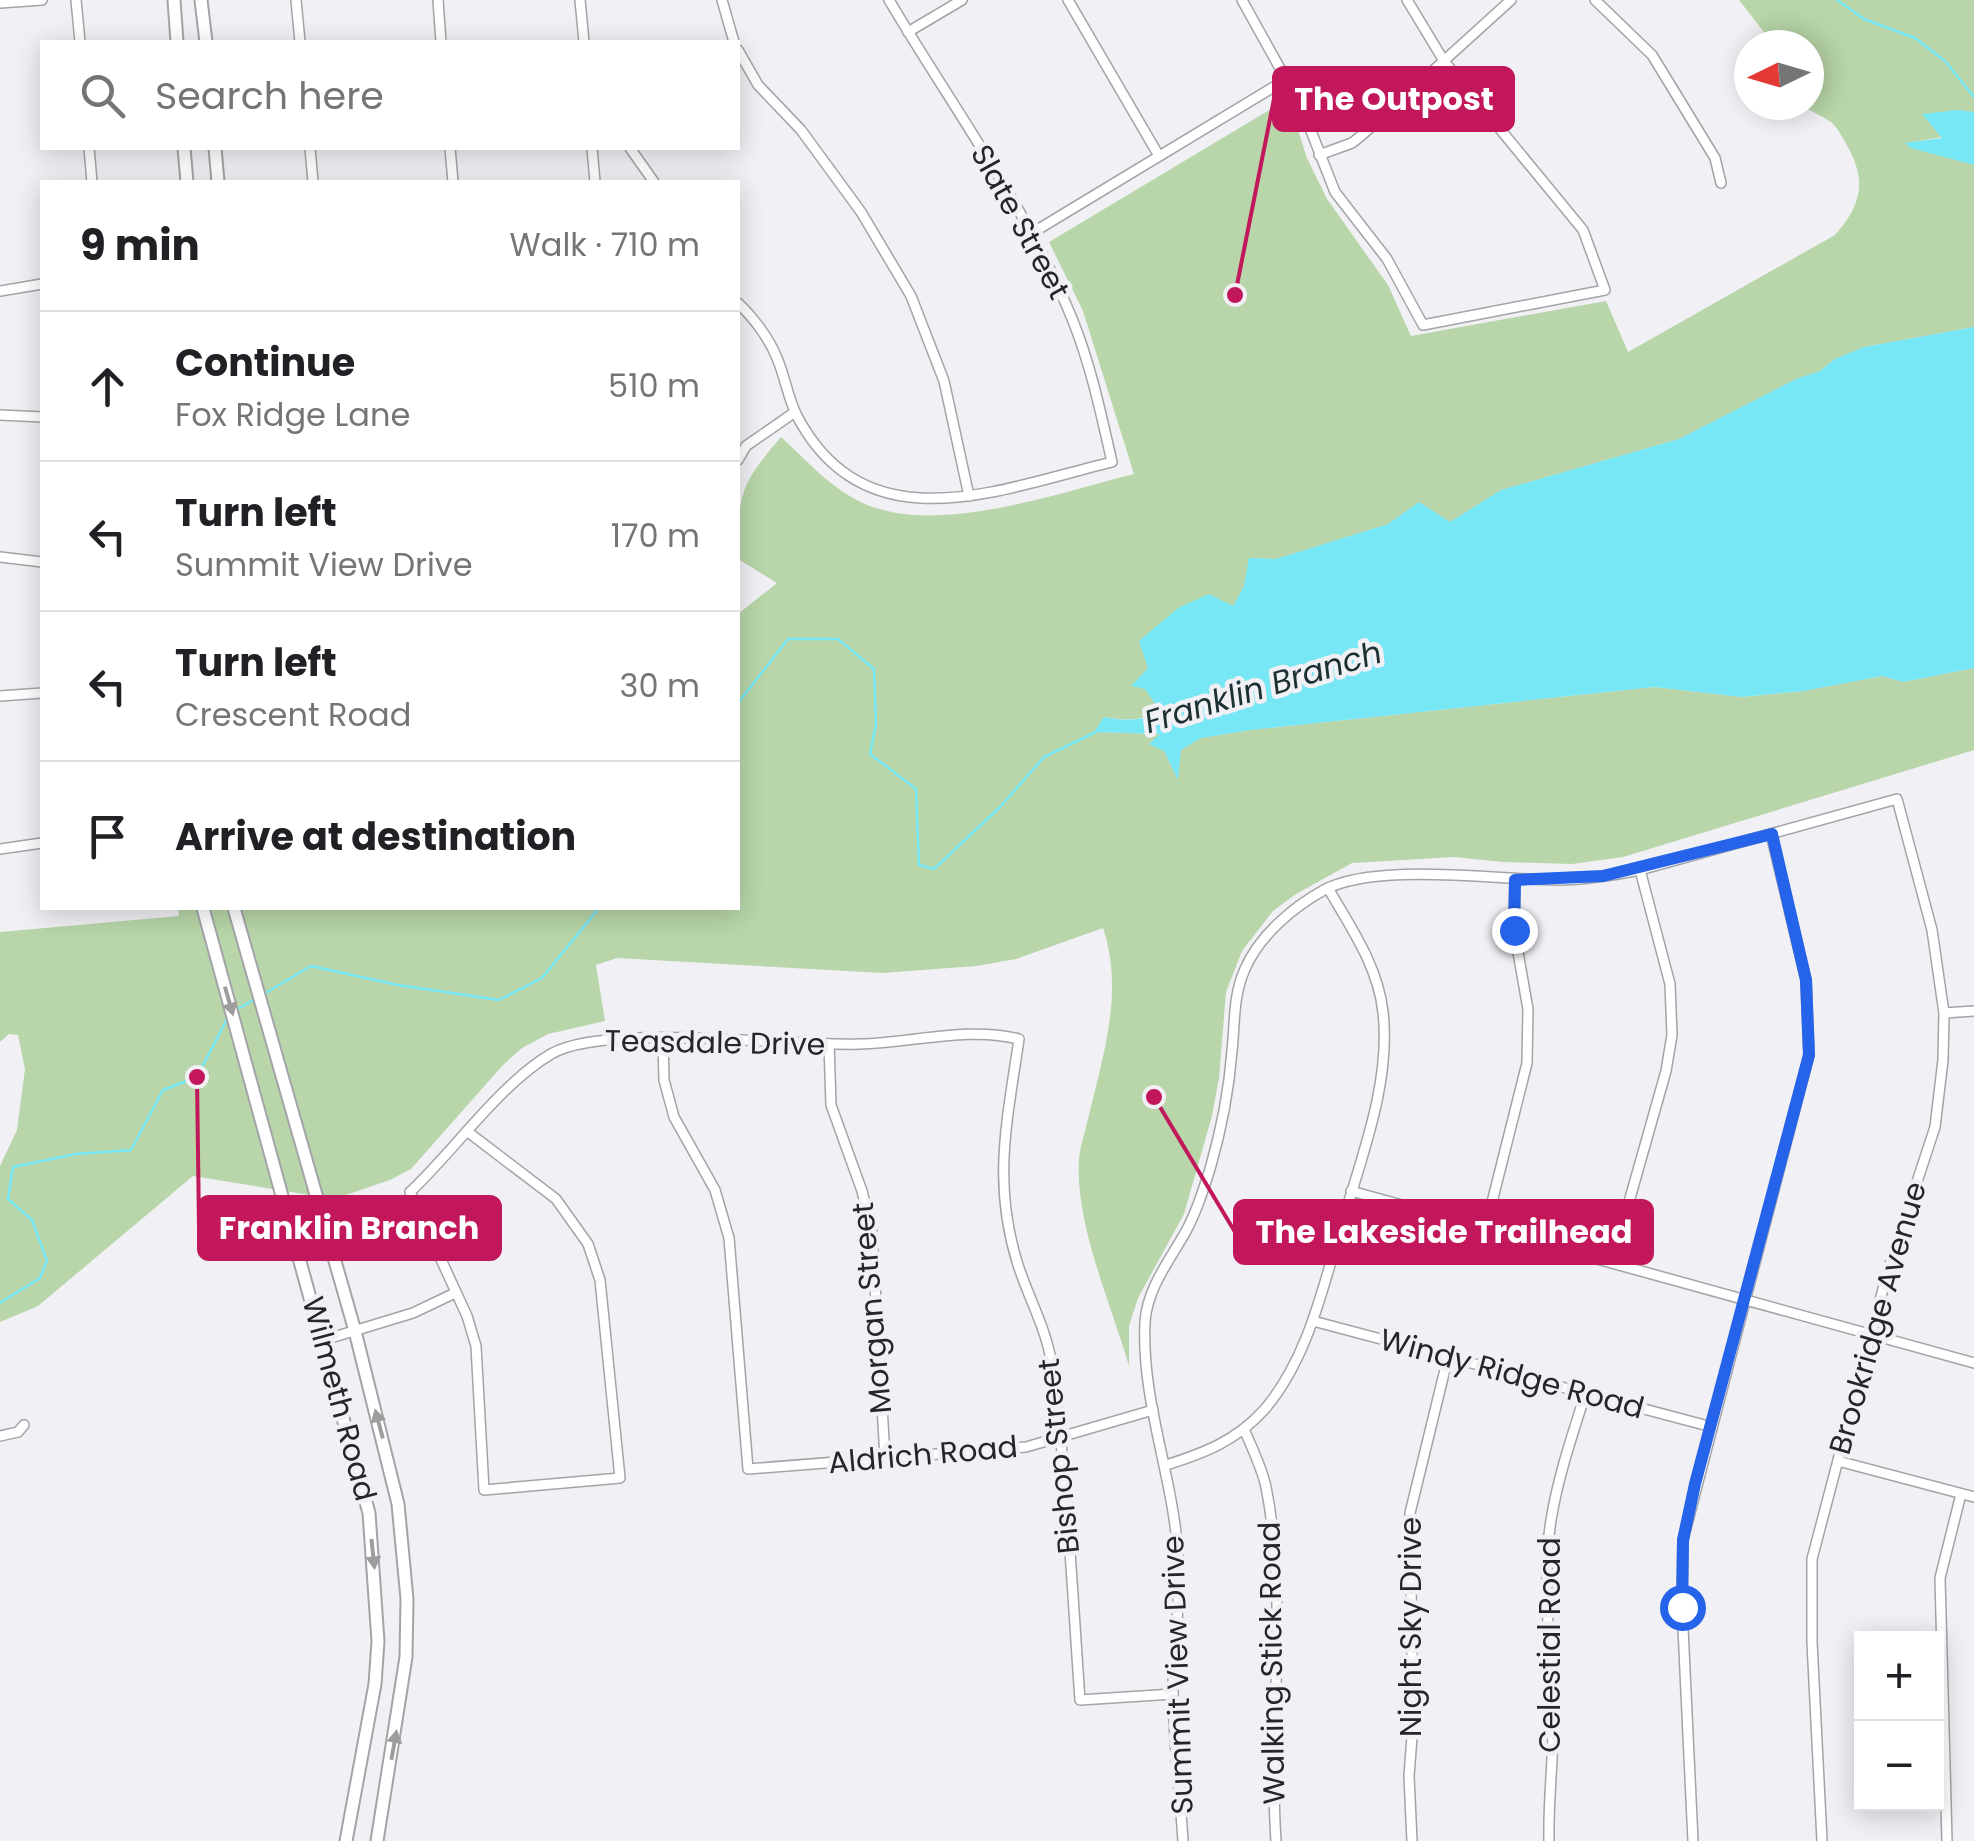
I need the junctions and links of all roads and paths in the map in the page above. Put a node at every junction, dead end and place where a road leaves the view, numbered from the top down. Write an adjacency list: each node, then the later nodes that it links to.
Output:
1 (42, 0): 16 (street)
2 (76, 0): 18 (street)
3 (174, 0): 19 (street)
4 (201, 0): 20 (street)
5 (296, 0): 21 (street)
6 (438, 0): 22 (street)
7 (580, 0): 23 (street)
8 (722, 0): 24 (street)
9 (890, 0): 17 (street, Slate Street)
10 (962, 0): 17 (street)
11 (1068, 0): 36 (street)
12 (1242, 0): 27 (street)
13 (1406, 0): 26 (street)
14 (1510, 0): 26 (street)
15 (1594, 0): 44 (street)
16 (0, 3)
17 (908, 32): 45 (street, Slate Street)
18 (80, 40)
19 (177, 40)
20 (206, 40)
21 (300, 40)
22 (442, 40)
23 (584, 40)
24 (733, 40)
25 (740, 54): 53 (street)
26 (1444, 60): 35 (street); 35 (street)
27 (1287, 79): 35 (street); 36 (street)
28 (89, 150): 37 (street)
29 (184, 150): 38 (street)
30 (215, 150): 39 (street)
31 (310, 150): 40 (street)
32 (450, 150): 41 (street)
33 (592, 150): 42 (street)
34 (631, 150): 43 (street)
35 (1319, 155)
36 (1160, 156): 45 (street)
37 (92, 180)
38 (187, 180)
39 (218, 180)
40 (313, 180)
41 (453, 180)
42 (596, 180)
43 (653, 180)
44 (1721, 183)
45 (1032, 233): 53 (street, Slate Street)
46 (40, 284): 47 (street)
47 (0, 291)
48 (740, 304): 49 (street)
49 (795, 412): 52 (street); 53 (street)
50 (0, 415): 51 (street)
51 (40, 417)
52 (740, 456)
53 (969, 496)
54 (0, 557): 55 (street)
55 (40, 562)
56 (40, 693): 57 (street)
57 (0, 696)
58 (1896, 799): 59 (street, Summit View Drive); 68 (street, Brookridge Avenue)
59 (1772, 834): 62 (street, Summit View Drive); 77 (street)
60 (40, 843): 61 (street)
61 (0, 848)
62 (1640, 870): 63 (street, Summit View Drive); 75 (street)
63 (1515, 880): 64 (street, Summit View Drive); 74 (street)
64 (1328, 888): 73 (street); 85 (street, Summit View Drive)
65 (204, 910): 81 (street, Wilmeth Road, one-way to 81)
66 (235, 910): 79 (street, Wilmeth Road)
67 (1974, 1011): 68 (street)
68 (1944, 1013): 80 (street, Brookridge Avenue)
69 (663, 1039): 71 (street, Teasdale Drive); 72 (street, Teasdale Drive); 91 (street, Aldrich Road)
70 (1019, 1040): 71 (street, Teasdale Drive); 90 (street, Bishop Street)
71 (829, 1044): 91 (street, Morgan Street)
72 (468, 1132): 76 (street, Teasdale Drive); 76 (street)
73 (1352, 1191): 74 (street); 78 (street)
74 (1485, 1230): 75 (street)
75 (1612, 1262): 77 (street)
76 (455, 1293): 79 (street)
77 (1745, 1300): 80 (street); 87 (street)
78 (1312, 1321): 82 (street, Windy Ridge Road); 88 (street)
79 (355, 1331): 81 (street); 98 (street, Wilmeth Road, one-way to 79)
80 (1871, 1334): 83 (street); 92 (street, Brookridge Avenue)
81 (324, 1340): 97 (street, Wilmeth Road, one-way to 97)
82 (1448, 1358): 84 (street, Windy Ridge Road); 101 (street, Night Sky Drive)
83 (1974, 1363)
84 (1585, 1394): 87 (street, Windy Ridge Road); 102 (street, Celestial Road)
85 (1153, 1410): 90 (street, Aldrich Road); 93 (street, Summit View Drive)
86 (24, 1425): 89 (street)
87 (1712, 1427): 103 (street)
88 (1244, 1430): 93 (street); 100 (street, Walking Stick Road)
89 (0, 1436)
90 (1061, 1439): 91 (street, Aldrich Road); 96 (street, Bishop Street)
91 (886, 1458)
92 (1838, 1462): 94 (street); 104 (street, Brookridge Avenue)
93 (1166, 1465): 96 (street, Summit View Drive)
94 (1961, 1494): 95 (street); 105 (street)
95 (1974, 1497)
96 (1173, 1694): 99 (street, Summit View Drive)
97 (346, 1841)
98 (377, 1841)
99 (1183, 1841)
100 (1276, 1841)
101 (1412, 1841)
102 (1549, 1841)
103 (1693, 1841)
104 (1822, 1841)
105 (1948, 1841)

